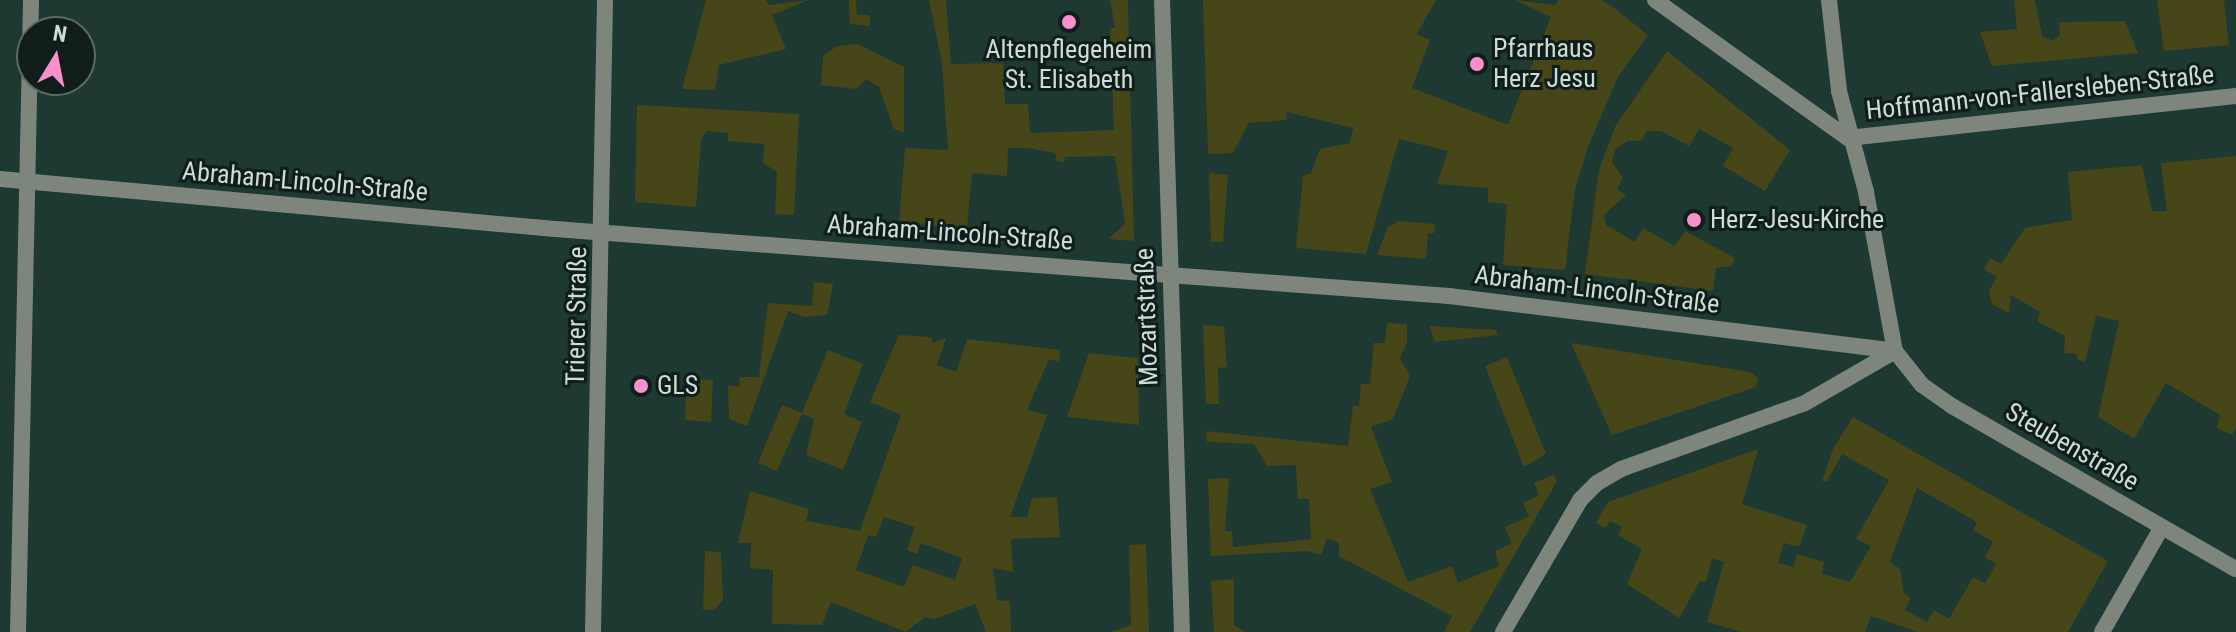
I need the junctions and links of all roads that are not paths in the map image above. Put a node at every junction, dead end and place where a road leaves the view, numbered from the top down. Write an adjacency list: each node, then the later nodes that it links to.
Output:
1 (31, 0): 9 (street)
2 (605, 0): 10 (street, Trierer Straße)
3 (1162, 0): 11 (street, Mozartstraße)
4 (1655, 0): 7 (street)
5 (1829, 0): 7 (street)
6 (2236, 96): 7 (street, Hoffmann-von-Fallersleben-Straße)
7 (1848, 138): 12 (street)
8 (0, 179): 9 (street, Abraham-Lincoln-Straße)
9 (29, 181): 10 (street, Abraham-Lincoln-Straße); 15 (street)
10 (603, 232): 11 (street, Abraham-Lincoln-Straße); 16 (street, Trierer Straße)
11 (1170, 274): 12 (street, Abraham-Lincoln-Straße); 17 (street, Mozartstraße)
12 (1895, 351): 13 (street, Steubenstraße); 18 (street)
13 (2162, 527): 14 (street, Steubenstraße); 19 (street)
14 (2236, 569)
15 (18, 632)
16 (593, 632)
17 (1182, 632)
18 (1503, 632)
19 (2102, 632)

